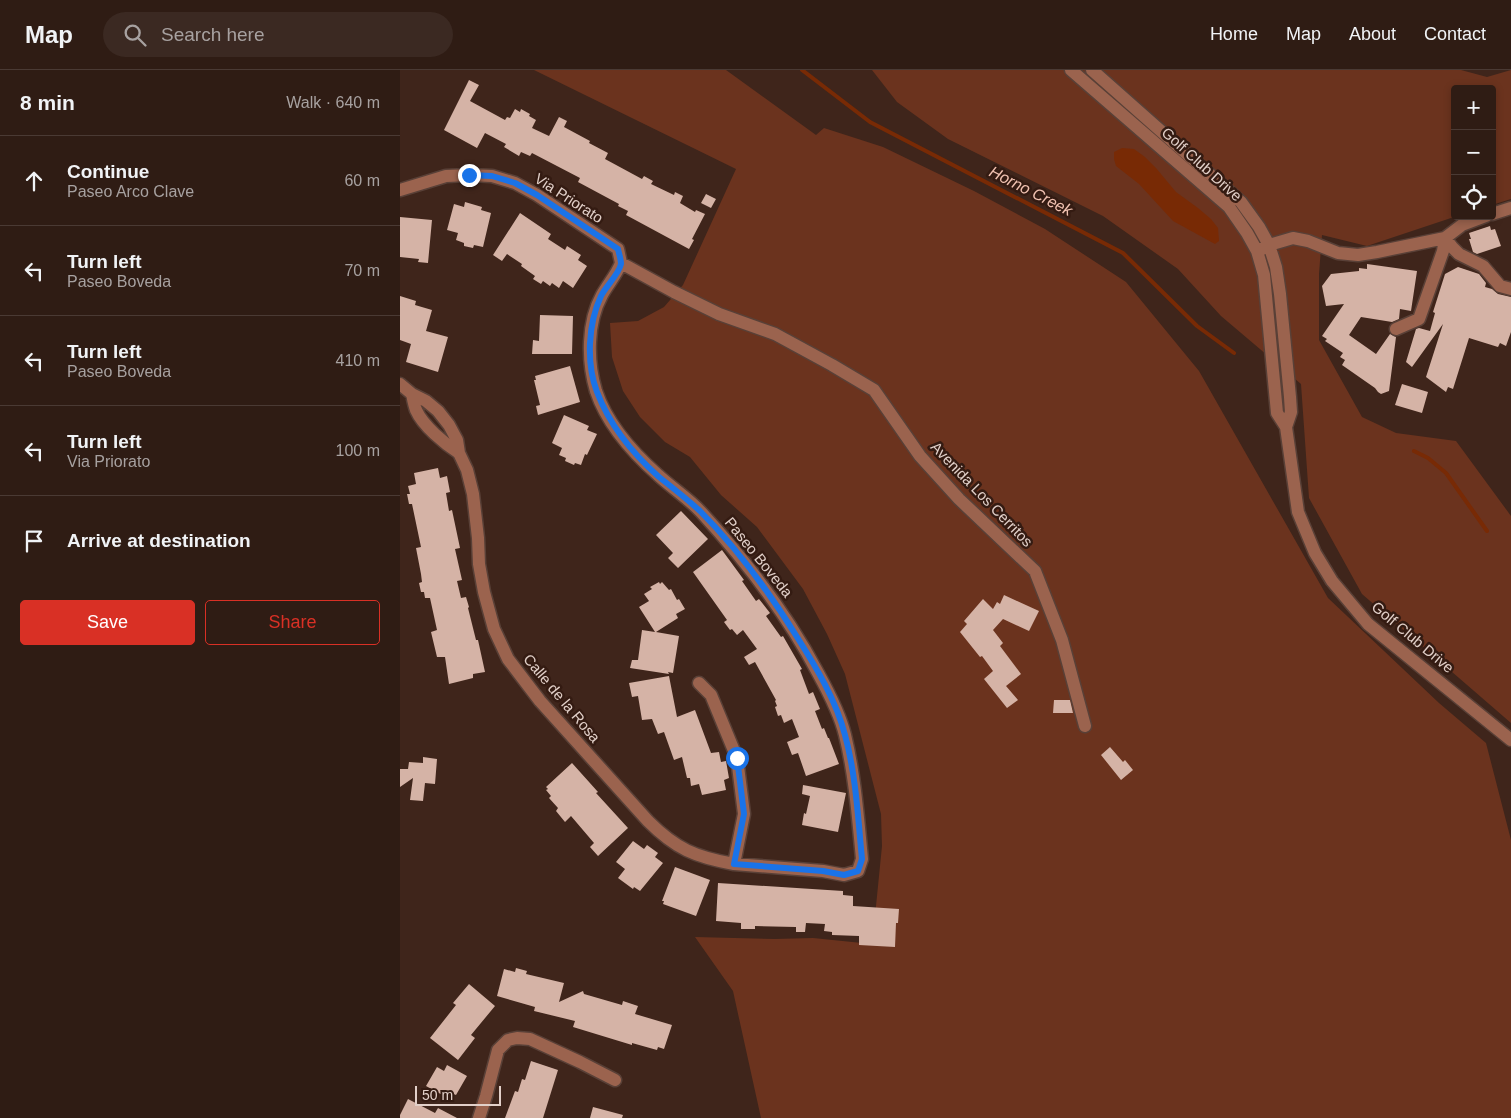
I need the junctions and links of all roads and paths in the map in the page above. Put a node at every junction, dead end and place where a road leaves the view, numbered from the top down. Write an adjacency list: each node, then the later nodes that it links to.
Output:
1 (1070, 70): 9 (street, Golf Club Drive)
2 (1092, 70): 8 (street, Golf Club Drive)
3 (400, 190): 10 (street, Via Priorato)
4 (1511, 208): 5 (street)
5 (1496, 213)
6 (1474, 220): 7 (street)
7 (1445, 238): 8 (street); 11 (street); 12 (street)
8 (1269, 245): 9 (street); 15 (street, Golf Club Drive)
9 (1258, 251): 15 (street, Golf Club Drive)
10 (621, 263): 18 (street, Avenida Los Cerritos); 20 (street, Paseo Boveda)
11 (1511, 289)
12 (1396, 330)
13 (400, 384): 14 (street, Calle de la Rosa)
14 (412, 394): 16 (street); 16 (street, Calle de la Rosa)
15 (1286, 427): 19 (street, Golf Club Drive)
16 (459, 453): 20 (street, Calle de la Rosa)
17 (700, 683): 20 (street)
18 (1085, 726)
19 (1511, 740)
20 (734, 864)
21 (615, 1080): 22 (street)
22 (479, 1118)

